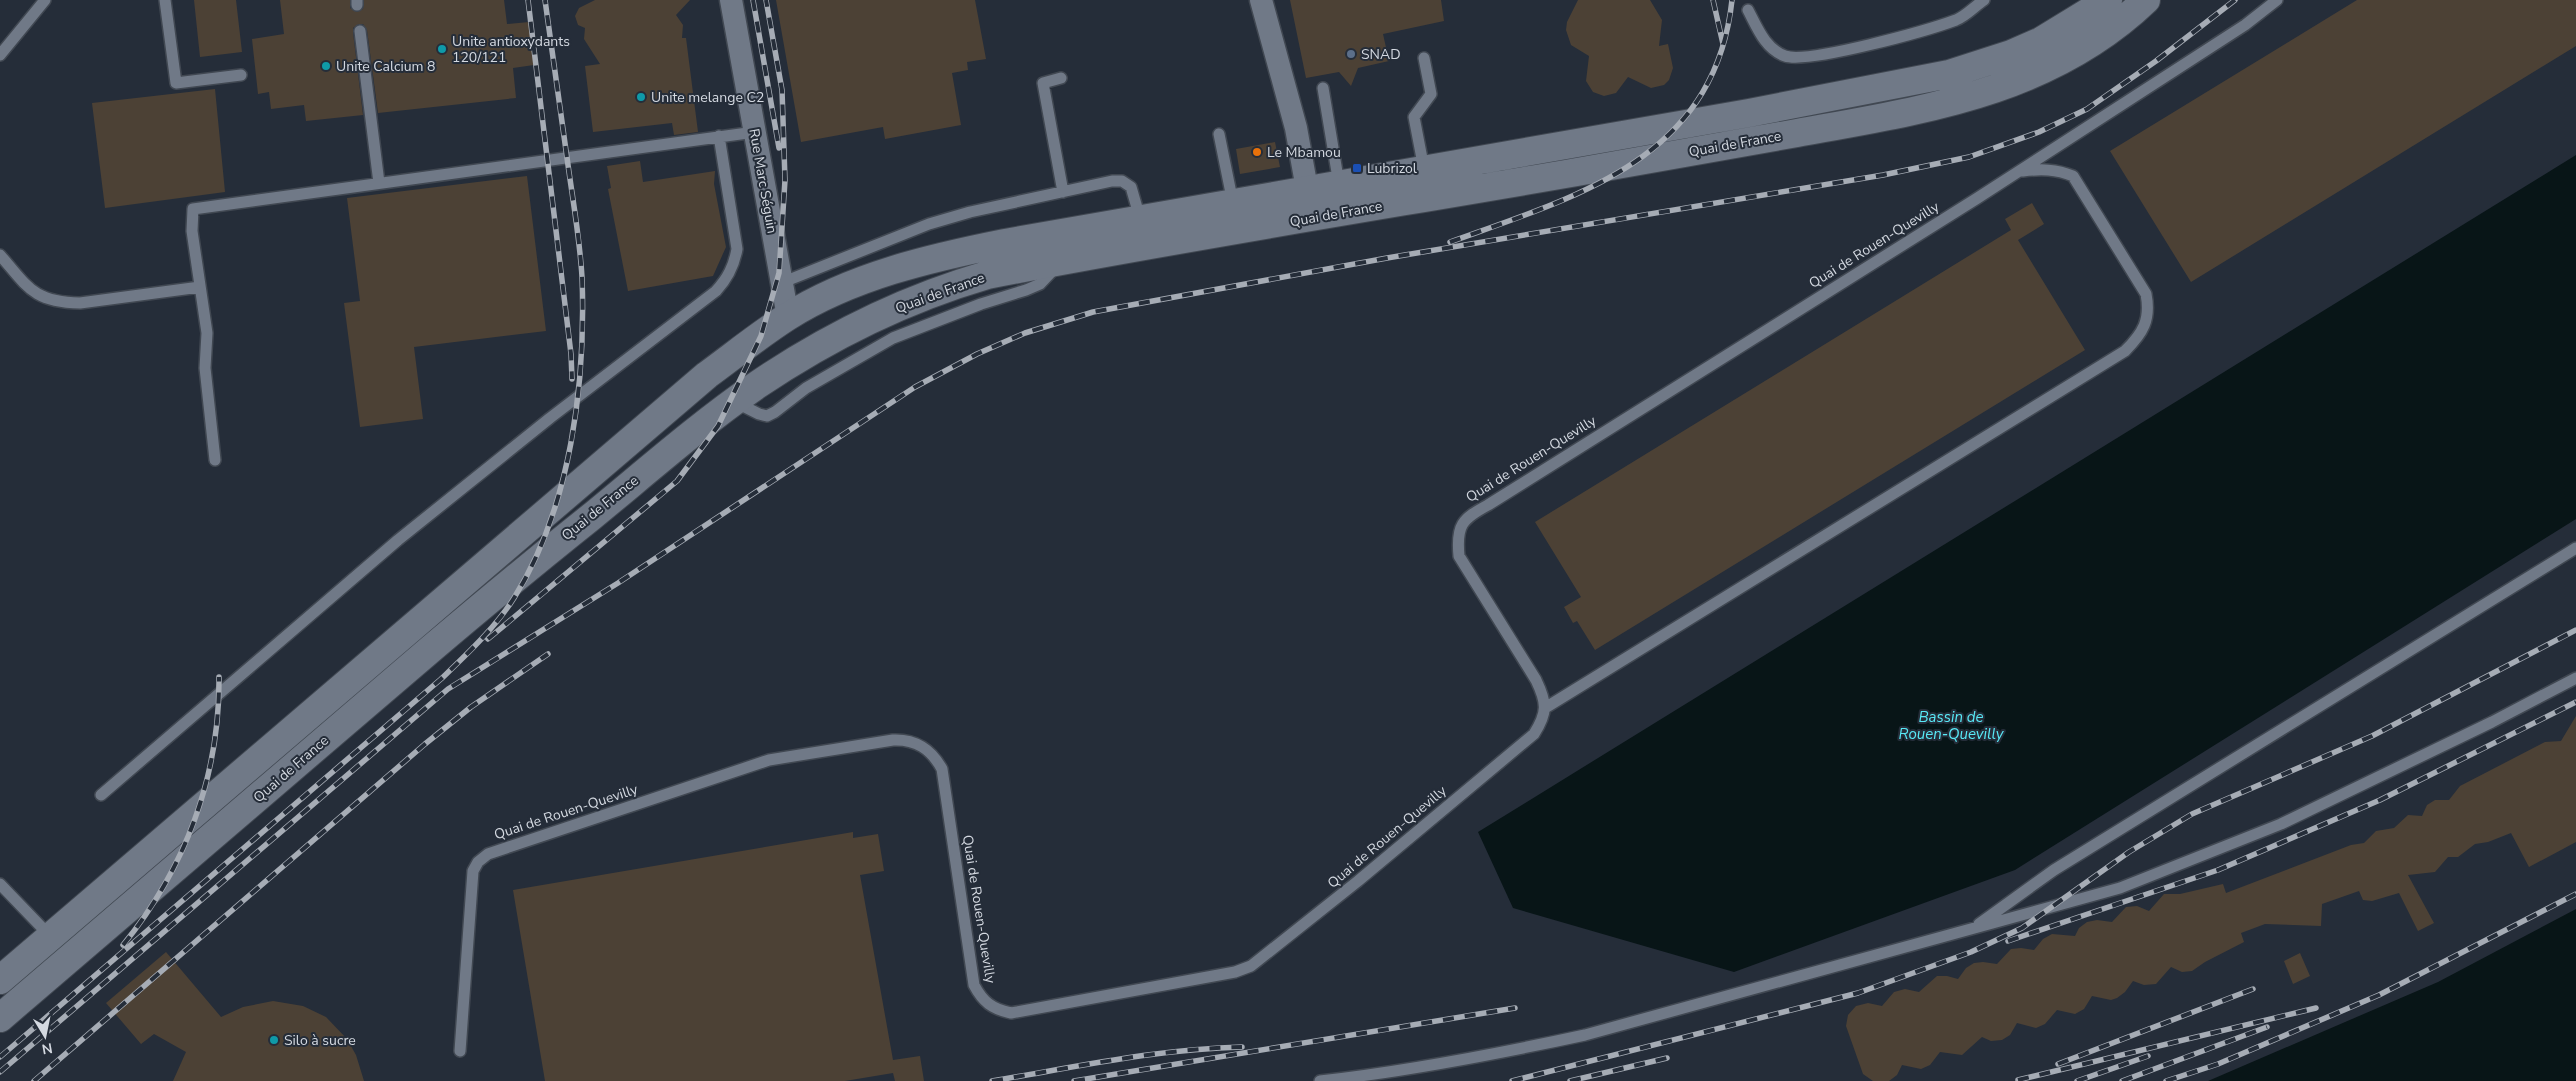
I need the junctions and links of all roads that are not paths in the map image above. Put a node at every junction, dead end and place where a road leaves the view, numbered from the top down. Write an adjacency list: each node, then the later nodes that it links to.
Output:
1 (45, 0): 11 (lane)
2 (165, 0): 13 (lane)
3 (730, 0): 16 (street, Rue Marc Séguin)
4 (1261, 0): 23 (street)
5 (1984, 0): 9 (lane)
6 (2108, 0): 19 (main road, Quai de France)
7 (2146, 0): 28 (main road, Quai de France)
8 (2277, 0): 20 (lane, Quai de Rouen-Quevilly)
9 (1748, 10)
10 (360, 31): 21 (lane)
11 (0, 55)
12 (1424, 58): 19 (lane)
13 (241, 75)
14 (1061, 78): 24 (lane)
15 (1322, 88): 22 (lane)
16 (755, 132): 18 (lane); 29 (street, Rue Marc Séguin)
17 (1219, 134): 25 (lane)
18 (720, 136): 21 (lane); 39 (lane)
19 (1424, 169): 22 (main road, Quai de France)
20 (2021, 171): 38 (lane, Quai de Rouen-Quevilly); 38 (lane)
21 (379, 184): 30 (lane)
22 (1339, 184): 23 (main road, Quai de France)
23 (1307, 189): 25 (main road, Quai de France)
24 (1063, 192): 26 (lane); 29 (lane)
25 (1233, 202): 26 (main road, Quai de France)
26 (1140, 218): 31 (main road, Quai de France)
27 (0, 255): 30 (lane)
28 (1060, 261): 32 (main road, Quai de France); 33 (lane)
29 (781, 283): 31 (street, Rue Marc Séguin)
30 (200, 287): 34 (lane)
31 (788, 317): 32 (main road, Rue Marc Séguin); 35 (main road); 42 (main road, Quai de France)
32 (820, 346): 33 (main road, Quai de France)
33 (734, 402): 35 (main road, Quai de France)
34 (215, 460)
35 (590, 517): 44 (main road, Quai de France)
36 (2576, 548): 41 (lane)
37 (2576, 678): 41 (lane)
38 (1545, 708): 45 (lane, Quai de Rouen-Quevilly)
39 (101, 795)
40 (0, 884): 42 (lane)
41 (1973, 928): 46 (lane)
42 (51, 937): 43 (main road, Quai de France)
43 (0, 980)
44 (0, 1018)
45 (460, 1051)
46 (1320, 1081)

